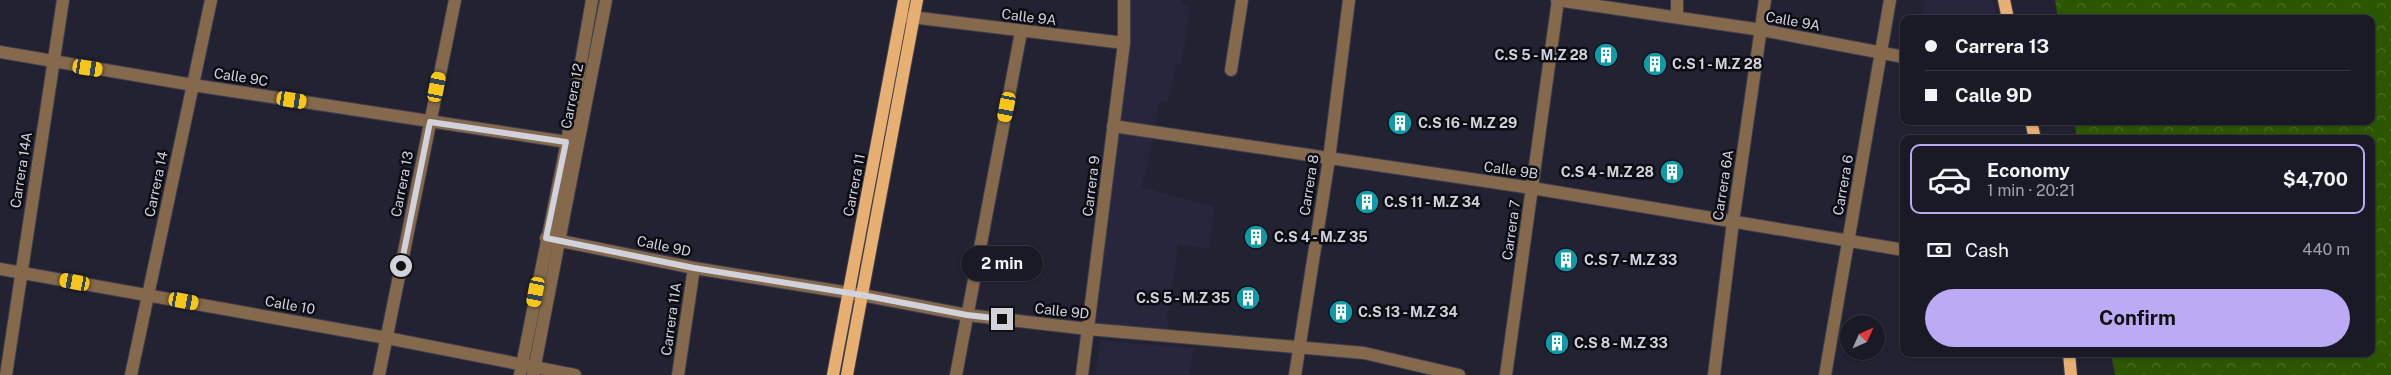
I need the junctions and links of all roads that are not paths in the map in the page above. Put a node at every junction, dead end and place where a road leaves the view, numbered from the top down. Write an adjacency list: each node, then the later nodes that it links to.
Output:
1 (63, 0): 25 (street, Carrera 14A)
2 (211, 0): 27 (street, Carrera 14)
3 (455, 0): 28 (street, Carrera 13)
4 (592, 0): 30 (street, Carrera 12)
5 (606, 0): 34 (street, Carrera 12)
6 (904, 0): 17 (main road, Carrera 11)
7 (917, 0): 17 (main road, Carrera 11)
8 (1124, 0): 21 (street, Carrera 9)
9 (1242, 0): 26 (street)
10 (1349, 0): 31 (street, Carrera 8)
11 (1558, 0): 18 (street, Calle 9A); 32 (street, Carrera 7)
12 (1677, 0): 18 (street)
13 (1765, 0): 19 (street, Carrera 6A)
14 (1890, 0): 23 (street, Carrera 6)
15 (2004, 0): 16 (main road)
16 (2007, 15)
17 (907, 16): 20 (street, Calle 9A); 41 (main road, Carrera 11)
18 (1677, 18): 19 (street, Calle 9A)
19 (1762, 30): 23 (street, Calle 9A); 33 (street, Carrera 6A)
20 (1022, 32): 21 (street, Calle 9A); 42 (street)
21 (1124, 43): 29 (street, Carrera 9)
22 (0, 52): 25 (street, Calle 9C)
23 (1881, 52): 24 (street, Calle 9A); 35 (street, Carrera 6)
24 (1900, 56)
25 (53, 62): 27 (street, Calle 9C); 39 (street, Carrera 14A)
26 (1231, 70)
27 (193, 85): 28 (street, Calle 9C); 40 (street, Carrera 14)
28 (430, 122): 30 (street, Calle 9C); 44 (street, Carrera 13)
29 (1114, 126): 31 (street, Calle 9B); 43 (street, Carrera 9)
30 (566, 142): 34 (street, Carrera 12)
31 (1329, 159): 32 (street, Calle 9B); 45 (street, Carrera 8)
32 (1532, 188): 33 (street, Calle 9B); 59 (street, Carrera 7)
33 (1733, 222): 35 (street, Calle 9B); 60 (street, Carrera 6A)
34 (553, 239): 37 (street, Calle 9D); 47 (street, Carrera 12)
35 (1848, 241): 36 (street, Calle 9B); 61 (street, Carrera 6)
36 (1900, 249)
37 (694, 268): 41 (street, Calle 9D); 52 (street, Carrera 11A)
38 (0, 269): 39 (street, Calle 10)
39 (21, 272): 40 (street, Calle 10); 48 (street, Carrera 14A)
40 (148, 294): 44 (street, Calle 10); 49 (street, Carrera 14)
41 (855, 295): 42 (street, Calle 9D); 53 (main road, Carrera 11); 54 (main road, Carrera 11)
42 (967, 315): 43 (street, Calle 9D); 55 (street)
43 (1088, 329): 45 (street, Calle 9D); 56 (street, Carrera 9)
44 (386, 338): 47 (street, Calle 10); 50 (street, Carrera 13)
45 (1299, 346): 57 (street, Carrera 8); 58 (street, Calle 9D)
46 (2068, 357): 62 (main road)
47 (528, 370): 51 (street, Calle 10)
48 (6, 375)
49 (131, 375)
50 (379, 375)
51 (575, 375)
52 (678, 375)
53 (833, 375)
54 (847, 375)
55 (956, 375)
56 (1082, 375)
57 (1296, 375)
58 (1459, 375)
59 (1506, 375)
60 (1714, 375)
61 (1825, 375)
62 (2071, 375)

